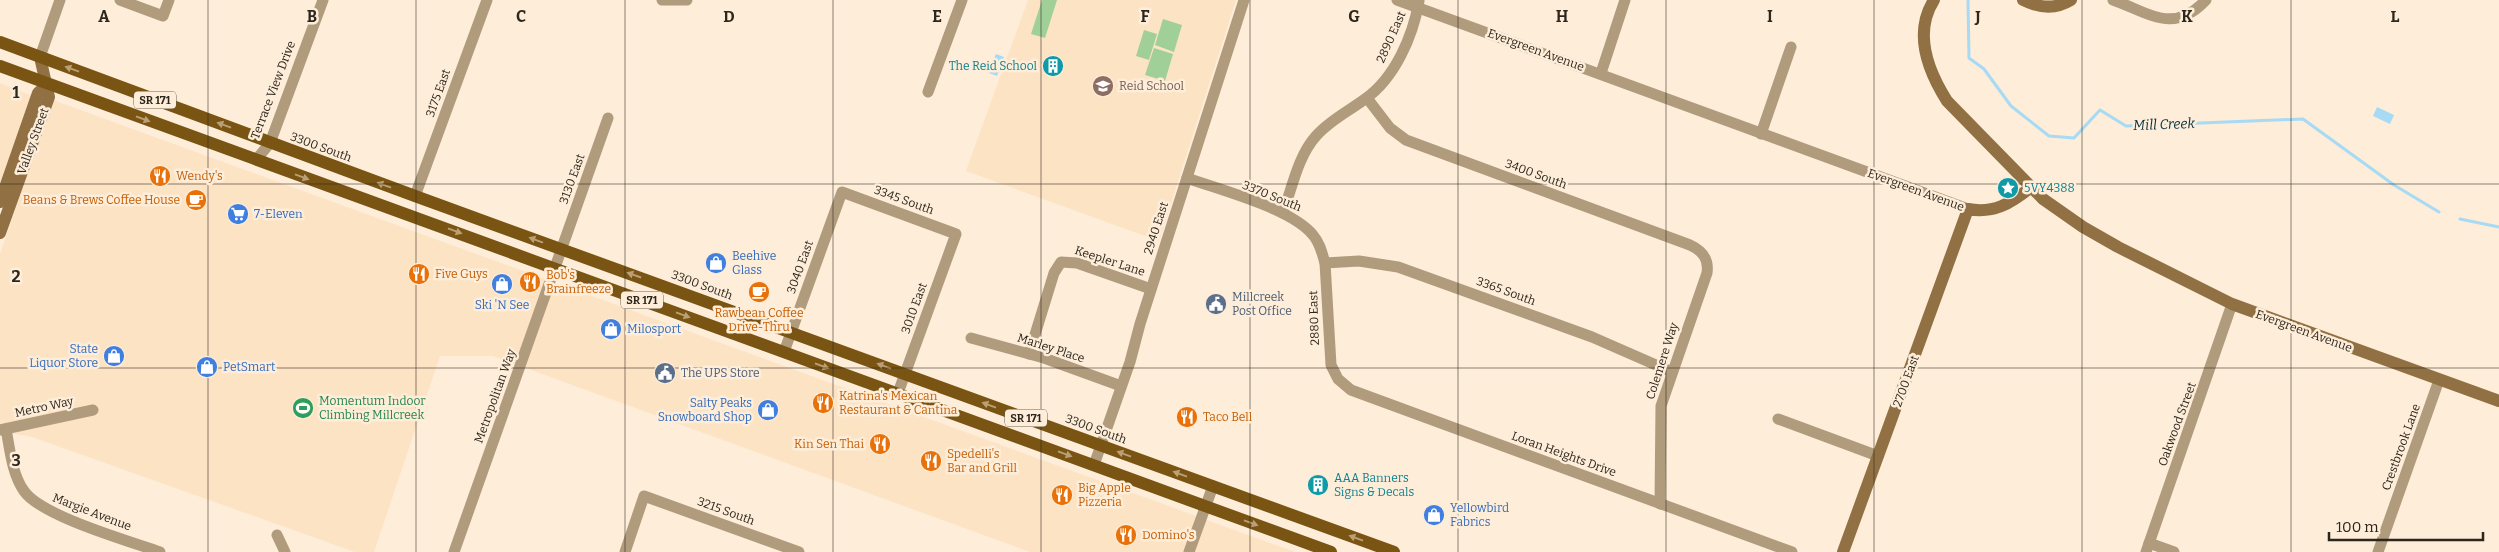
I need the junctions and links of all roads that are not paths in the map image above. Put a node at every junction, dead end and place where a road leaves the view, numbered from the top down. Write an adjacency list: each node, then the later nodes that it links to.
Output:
1 (60, 0): 20 (street)
2 (120, 0): 3 (street)
3 (169, 0)
4 (323, 0): 28 (street, Terrace View Drive)
5 (487, 0): 33 (street, 3175 East)
6 (662, 0): 7 (street)
7 (687, 0)
8 (962, 0): 24 (street)
9 (1244, 0): 30 (street, 2940 East)
10 (1397, 0): 17 (street, Evergreen Avenue)
11 (1625, 0): 22 (street)
12 (2023, 0): 13 (street)
13 (2071, 0)
14 (2112, 0): 15 (street)
15 (2206, 0)
16 (1932, 3): 31 (street)
17 (1419, 4): 22 (street, Evergreen Avenue); 25 (street, 2890 East)
18 (0, 42): 20 (main road, 3300 South / SR 171)
19 (1791, 47): 27 (street)
20 (40, 57): 23 (street); 28 (main road, 3300 South / SR 171, one-way to 20)
21 (0, 66): 23 (main road, SR 171)
22 (1601, 73): 27 (street, Evergreen Avenue)
23 (48, 84): 29 (main road, SR 171, one-way to 29); 34 (street, Valley Street); 37 (street, Valley Street)
24 (928, 92)
25 (1367, 98): 36 (street, 2890 East); 40 (street, 3400 South)
26 (608, 118): 39 (street, 3130 East)
27 (1761, 134): 35 (street, Evergreen Avenue)
28 (270, 142): 29 (street, Terrace View Drive); 33 (main road, 3300 South / SR 171, one-way to 28)
29 (256, 160): 42 (main road, SR 171, one-way to 42)
30 (1187, 178): 36 (street, 3370 South); 43 (street, 2940 East)
31 (2030, 188): 35 (street, Evergreen Avenue); 44 (street, Evergreen Avenue)
32 (842, 192): 38 (street, 3345 South); 45 (street, 3040 East)
33 (415, 196): 39 (main road, 3300 South / SR 171, one-way to 33)
34 (0, 202)
35 (1968, 209): 60 (street, 2700 East)
36 (1283, 213): 41 (street, 3370 South)
37 (0, 233)
38 (956, 234): 51 (street, 3010 East)
39 (561, 249): 42 (street, Metropolitan Way); 45 (main road, 3300 South / SR 171, one-way to 39)
40 (1707, 259): 50 (street, Colemere Way)
41 (1325, 263): 49 (street, 2880 East); 50 (street, 3365 South)
42 (556, 268): 47 (main road, SR 171, one-way to 47); 69 (street, Metropolitan Way)
43 (1151, 289): 48 (street, Keepler Lane); 53 (street, 2940 East)
44 (2232, 304): 52 (street, Evergreen Avenue); 66 (street, Oakwood Street)
45 (790, 333): 47 (street, 3040 East); 51 (main road, 3300 South / SR 171, one-way to 45)
46 (971, 338): 48 (street, Marley Place)
47 (784, 352): 54 (main road, SR 171, one-way to 54)
48 (1029, 354): 53 (street, Marley Place)
49 (1333, 372): 63 (street, Loran Heights Drive)
50 (1672, 372): 63 (street, Colemere Way)
51 (905, 373): 54 (street, 3010 East); 59 (main road, 3300 South / SR 171, one-way to 51)
52 (2440, 380): 55 (street, Evergreen Avenue); 78 (street, Crestbrook Lane)
53 (1121, 386): 59 (street, 2940 East)
54 (898, 393): 61 (main road, SR 171, one-way to 61)
55 (2499, 401)
56 (93, 410): 58 (street, Metro Way)
57 (1778, 419): 60 (street)
58 (3, 430): 67 (street, Margie Avenue)
59 (1101, 446): 61 (street, 2940 East); 62 (main road, 3300 South / SR 171, one-way to 59)
60 (1878, 456): 76 (street, 2700 East)
61 (1094, 465): 64 (main road, SR 171)
62 (1213, 486): 64 (street); 74 (main road, 3300 South / SR 171, one-way to 62)
63 (1660, 504): 75 (street, Loran Heights Drive)
64 (1206, 506): 72 (street); 73 (main road, SR 171, one-way to 73)
65 (277, 535): 68 (street)
66 (2148, 548): 77 (street)
67 (160, 552)
68 (285, 552)
69 (454, 552)
70 (625, 552): 71 (street, 3215 South)
71 (799, 552)
72 (1189, 552)
73 (1331, 552)
74 (1394, 552)
75 (1792, 552)
76 (1843, 552)
77 (2174, 552)
78 (2378, 552)

